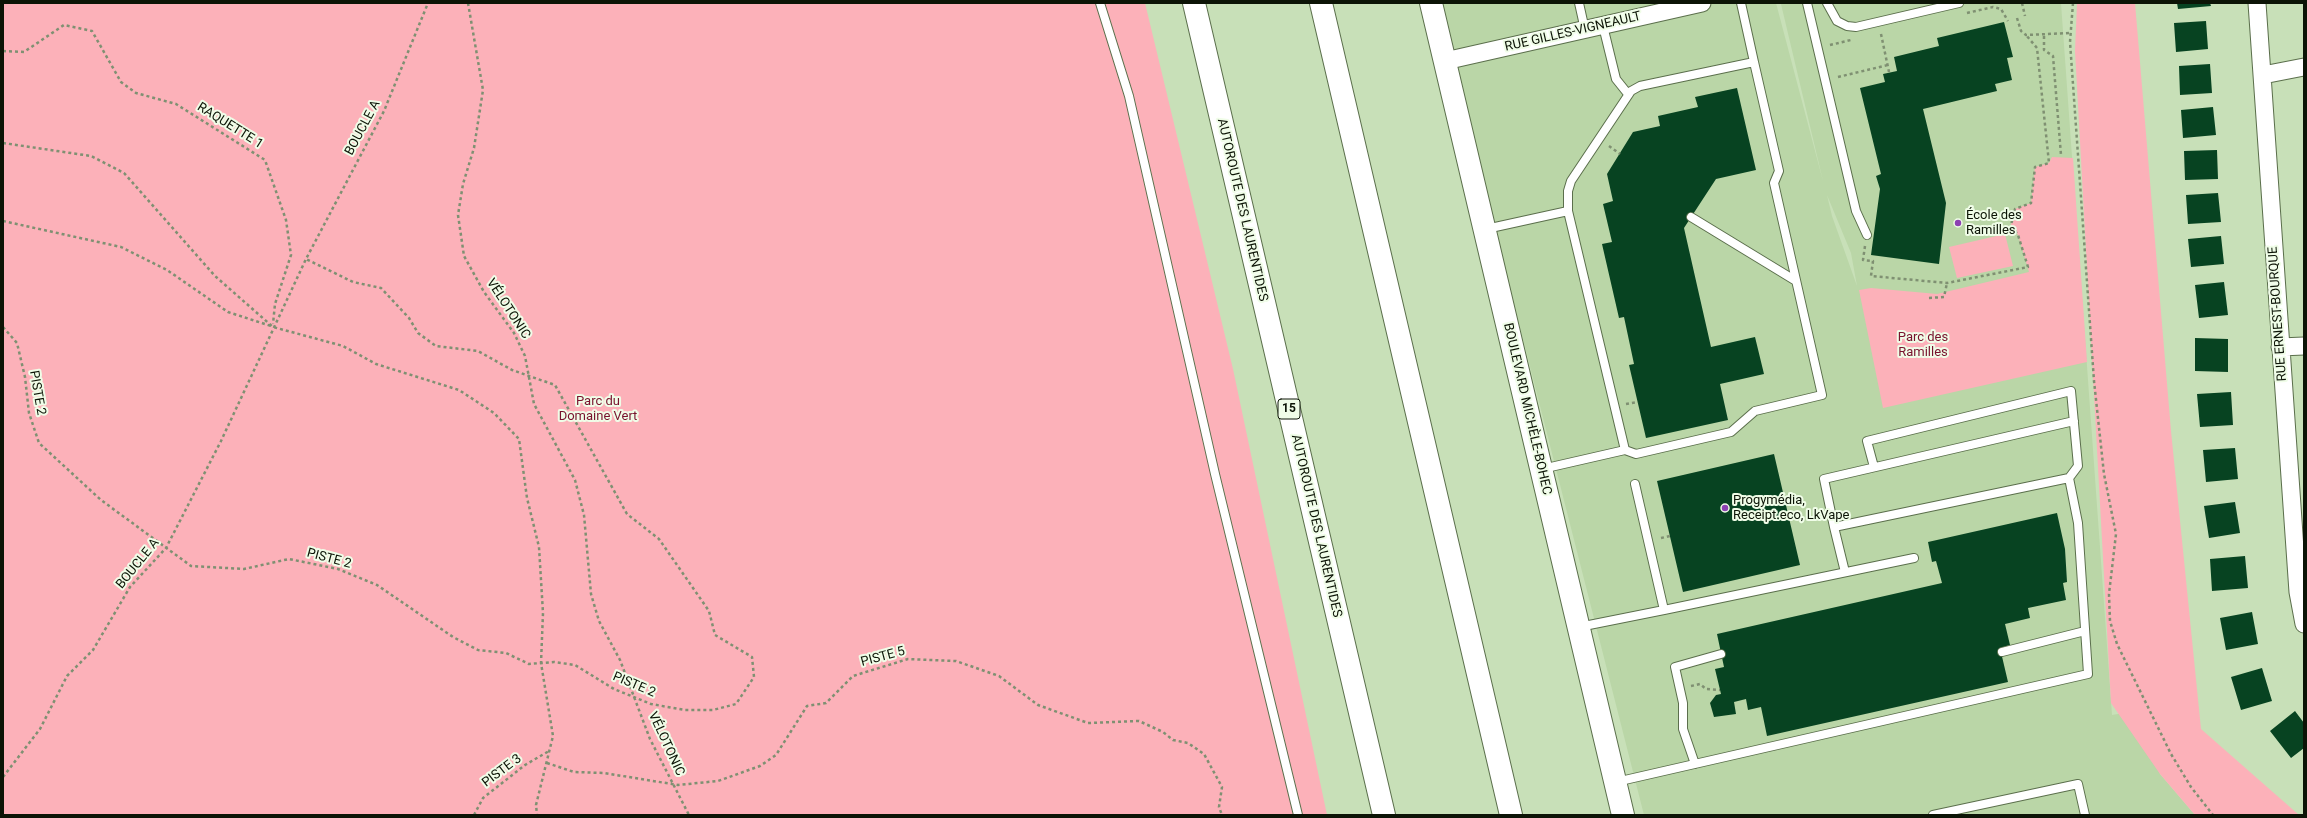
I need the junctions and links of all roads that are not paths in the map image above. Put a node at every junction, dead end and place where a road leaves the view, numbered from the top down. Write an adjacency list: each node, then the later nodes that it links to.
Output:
1 (1100, 3): 43 (lane)
2 (1194, 3): 44 (main road, AUTOROUTE DES LAURENTIDES / 15)
3 (1321, 3): 45 (main road)
4 (1431, 3): 14 (main road, BOULEVARD MICHÈLE-BOHEC)
5 (1579, 3): 13 (lane)
6 (1698, 3): 12 (street, RUE GILLES-VIGNEAULT)
7 (1741, 3): 15 (lane)
8 (1807, 3): 22 (lane)
9 (1827, 3): 10 (lane)
10 (1959, 3)
11 (2257, 3): 17 (street, RUE ERNEST-BOURQUE)
12 (1603, 26): 13 (street, RUE GILLES-VIGNEAULT); 18 (lane)
13 (1585, 30): 14 (street, RUE GILLES-VIGNEAULT)
14 (1445, 61): 21 (main road, BOULEVARD MICHÈLE-BOHEC)
15 (1754, 62): 18 (lane); 23 (lane)
16 (2304, 68): 17 (street)
17 (2263, 74): 25 (street, RUE ERNEST-BOURQUE)
18 (1628, 94): 19 (lane)
19 (1568, 211): 21 (lane); 27 (lane)
20 (1691, 217): 23 (lane)
21 (1485, 230): 29 (main road, BOULEVARD MICHÈLE-BOHEC)
22 (1868, 235)
23 (1796, 281): 27 (lane)
24 (2304, 346): 25 (street)
25 (2280, 347): 36 (street, RUE ERNEST-BOURQUE)
26 (2074, 421): 28 (lane); 28 (lane); 30 (lane)
27 (1625, 450): 29 (lane)
28 (1874, 467): 32 (lane)
29 (1541, 469): 37 (main road, BOULEVARD MICHÈLE-BOHEC)
30 (2069, 478): 32 (lane); 38 (lane)
31 (1635, 484): 35 (lane)
32 (1834, 527): 34 (lane)
33 (1914, 558): 34 (lane)
34 (1845, 572): 35 (lane)
35 (1664, 610): 37 (lane)
36 (2304, 624)
37 (1578, 627): 42 (main road, BOULEVARD MICHÈLE-BOHEC)
38 (2085, 631): 39 (lane); 41 (lane)
39 (2002, 652)
40 (1721, 654): 41 (lane)
41 (1695, 764): 42 (lane)
42 (1615, 782): 46 (main road, BOULEVARD MICHÈLE-BOHEC)
43 (1298, 815)
44 (1384, 815)
45 (1510, 815)
46 (1623, 815)
47 (1933, 815): 48 (lane)
48 (2085, 815)

